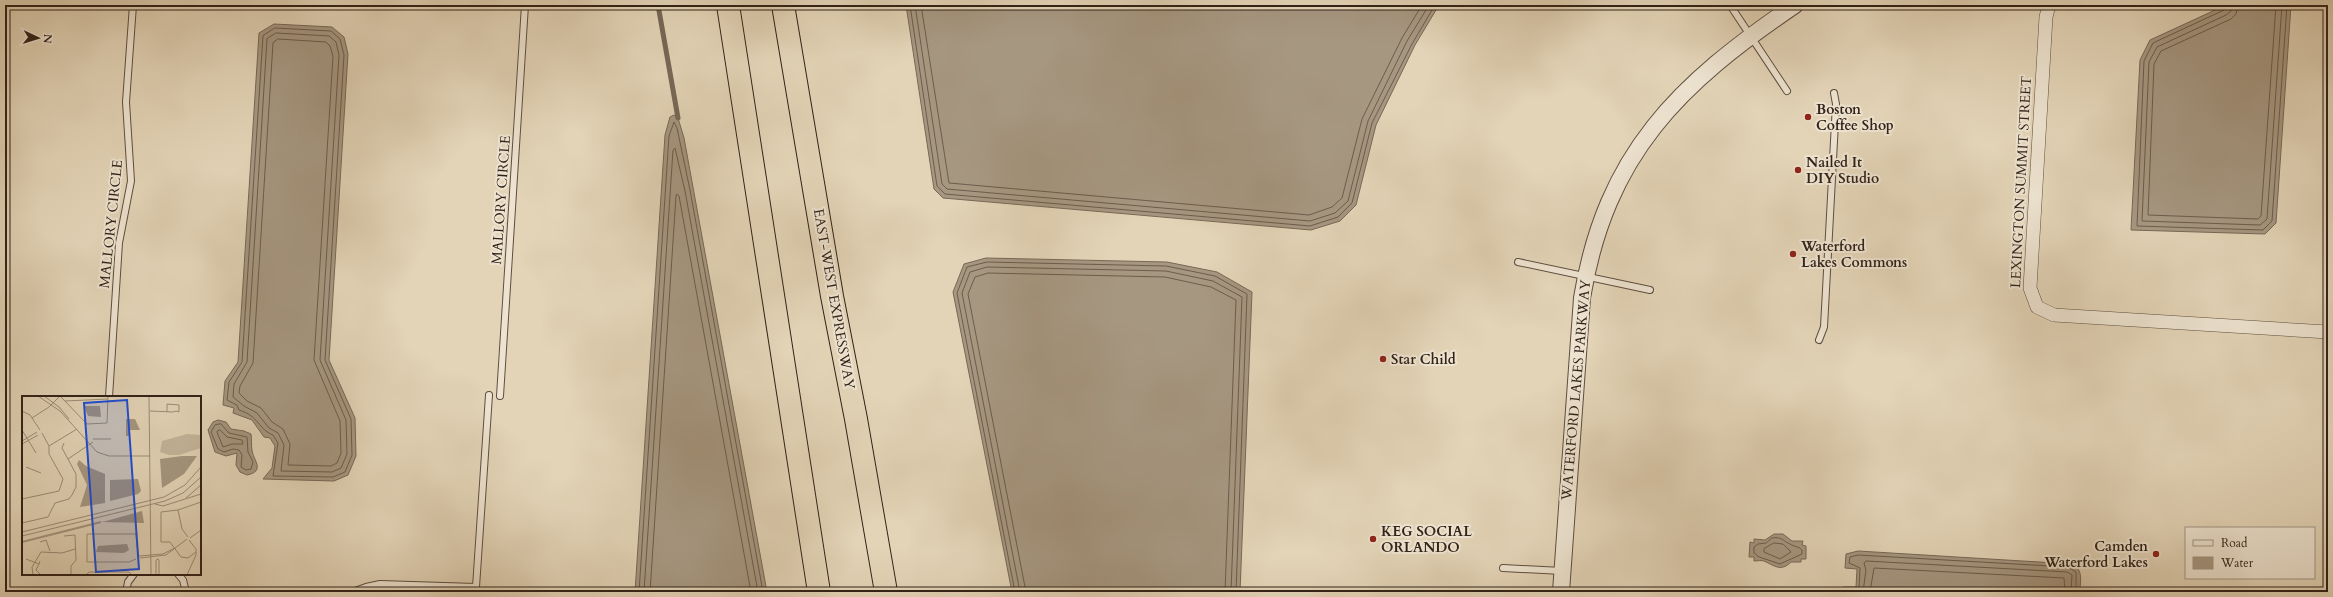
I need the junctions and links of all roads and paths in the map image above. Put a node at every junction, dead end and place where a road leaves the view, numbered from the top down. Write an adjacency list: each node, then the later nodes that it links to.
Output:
1 (133, 5): 17 (lane, MALLORY CIRCLE)
2 (525, 5): 18 (lane, MALLORY CIRCLE)
3 (728, 5): 26 (highway)
4 (782, 5): 27 (highway, EAST-WEST EXPRESSWAY)
5 (1730, 5): 8 (lane)
6 (1795, 5): 8 (street, WATERFORD LAKES PARKWAY)
7 (2049, 5): 14 (street, LEXINGTON SUMMIT STREET)
8 (1750, 36): 9 (lane); 12 (street, WATERFORD LAKES PARKWAY)
9 (1787, 91)
10 (1834, 94): 15 (lane)
11 (1518, 262): 12 (lane)
12 (1585, 277): 13 (lane); 20 (street, WATERFORD LAKES PARKWAY)
13 (1650, 290)
14 (2328, 332)
15 (1819, 340)
16 (489, 395): 25 (lane)
17 (109, 396)
18 (500, 396)
19 (1503, 568): 20 (lane)
20 (1562, 570): 28 (street, WATERFORD LAKES PARKWAY)
21 (133, 575): 23 (lane)
22 (179, 575): 24 (lane)
23 (126, 592)
24 (186, 592)
25 (352, 592)
26 (819, 592)
27 (886, 592)
28 (1561, 592)

